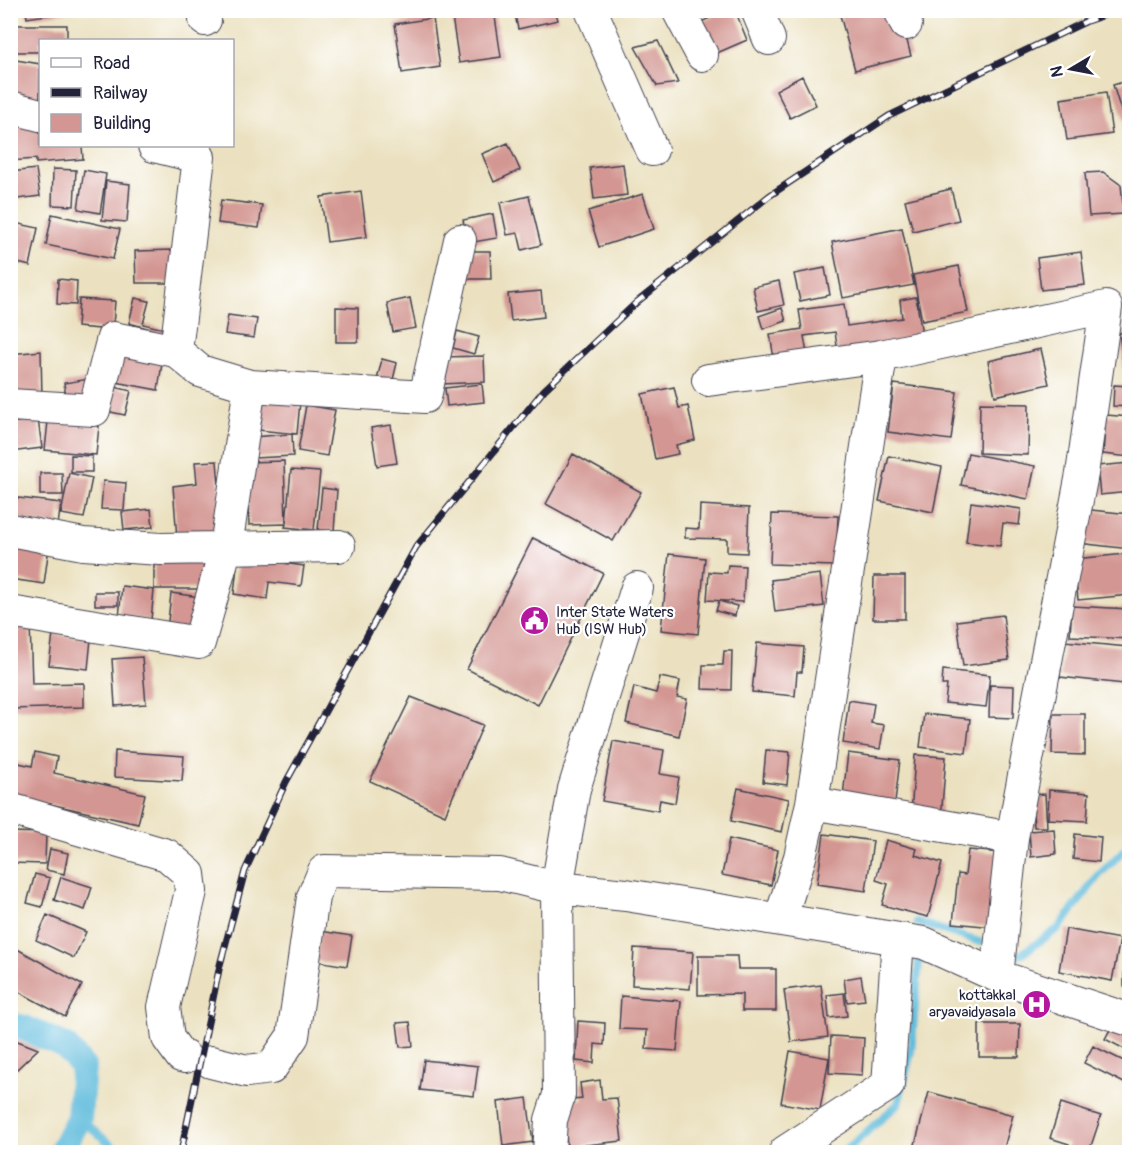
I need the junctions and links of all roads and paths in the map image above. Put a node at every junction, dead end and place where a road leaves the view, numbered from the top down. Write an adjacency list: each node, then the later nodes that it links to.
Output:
1 (591, 10): 9 (street)
2 (678, 10): 5 (street)
3 (757, 10): 4 (street)
4 (769, 39)
5 (702, 55)
6 (10, 107): 7 (street)
7 (39, 115)
8 (158, 147): 12 (street)
9 (652, 150)
10 (460, 240): 15 (street)
11 (1118, 304): 13 (street); 24 (street)
12 (176, 351): 15 (street); 16 (street)
13 (881, 356): 14 (street); 22 (street)
14 (708, 380)
15 (250, 386): 19 (street)
16 (10, 405)
17 (10, 530): 19 (street)
18 (339, 546): 19 (street)
19 (226, 547): 21 (street)
20 (637, 588): 25 (street)
21 (10, 612)
22 (812, 803): 24 (street); 26 (street)
23 (10, 809): 25 (street)
24 (1012, 838): 28 (street)
25 (557, 888): 26 (street); 30 (street)
26 (780, 920): 27 (street)
27 (898, 939): 28 (street); 31 (street)
28 (996, 976): 29 (street)
29 (1130, 1020)
30 (549, 1152)
31 (785, 1152)

